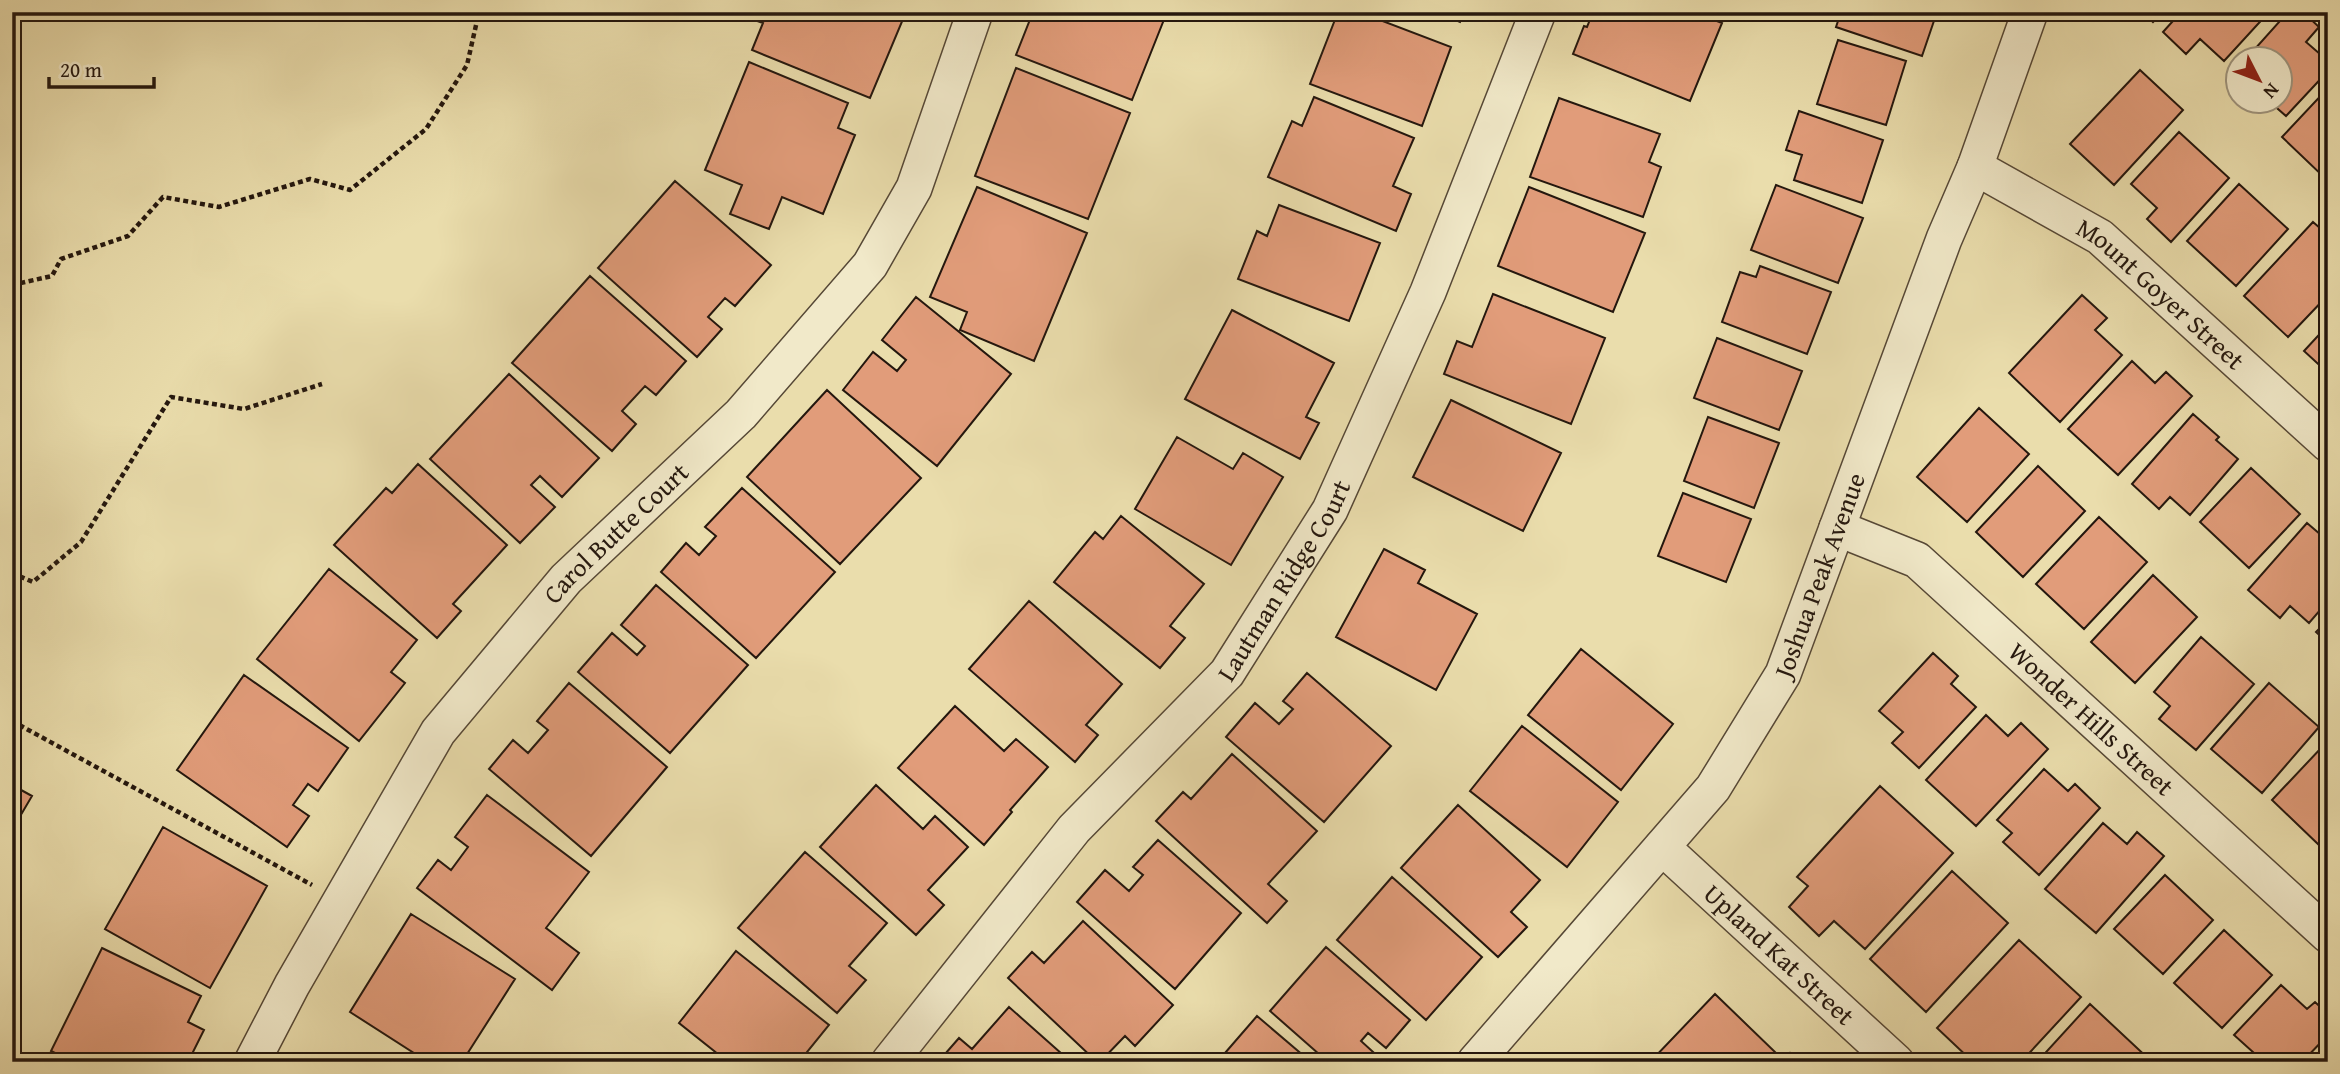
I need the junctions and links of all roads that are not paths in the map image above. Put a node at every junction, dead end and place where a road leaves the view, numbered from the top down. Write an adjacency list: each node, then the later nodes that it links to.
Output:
1 (975, 12): 9 (street, Carol Butte Court)
2 (1538, 12): 10 (street, Lautman Ridge Court)
3 (2030, 12): 4 (street, Joshua Peak Avenue)
4 (1975, 167): 5 (street, Mount Goyer Street); 6 (street, Joshua Peak Avenue)
5 (2328, 444)
6 (1838, 528): 7 (street, Joshua Peak Avenue); 8 (street, Wonder Hills Street)
7 (1662, 846): 11 (street, Joshua Peak Avenue); 12 (street, Upland Kat Street)
8 (2328, 935)
9 (251, 1062)
10 (889, 1062)
11 (1475, 1062)
12 (1896, 1062)

